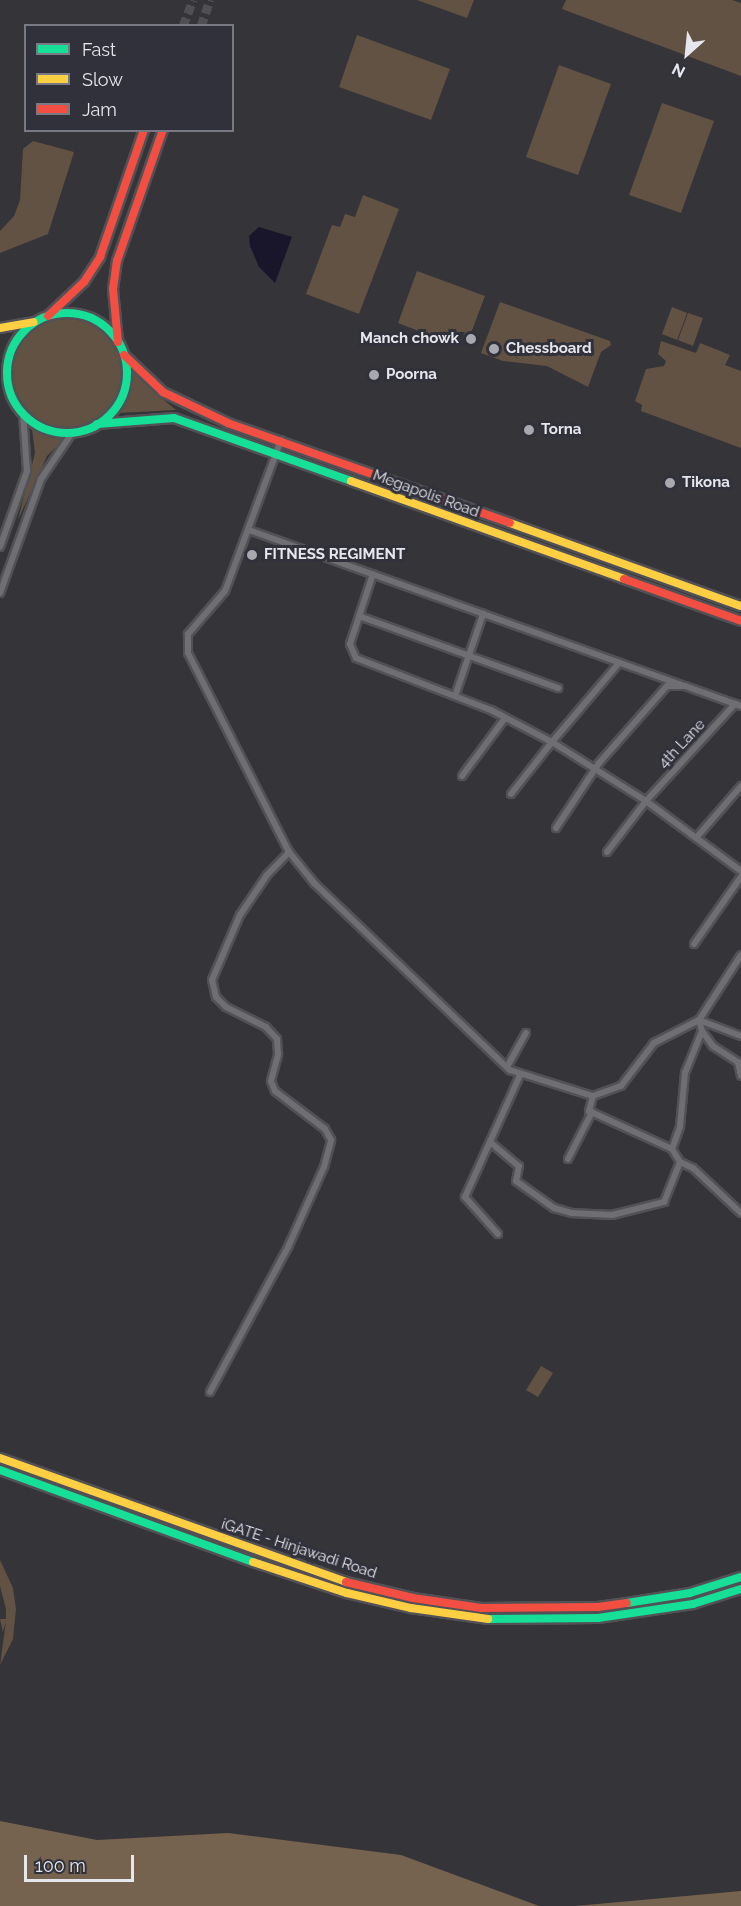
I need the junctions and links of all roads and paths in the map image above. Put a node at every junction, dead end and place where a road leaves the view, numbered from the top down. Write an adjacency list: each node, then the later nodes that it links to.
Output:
1 (143, 132): 3 (main road)
2 (162, 132): 6 (main road)
3 (48, 316): 4 (main road); 6 (main road)
4 (36, 321): 5 (main road); 9 (main road)
5 (0, 328)
6 (118, 342): 7 (main road)
7 (124, 355): 11 (main road); 13 (main road, Megapolis Road)
8 (0, 382): 9 (main road)
9 (9, 391): 10 (main road)
10 (23, 414): 12 (main road); 16 (street)
11 (98, 424): 12 (main road); 14 (main road, Megapolis Road)
12 (72, 433): 18 (street)
13 (281, 440): 14 (street); 19 (main road, Megapolis Road)
14 (277, 455): 15 (street); 22 (main road, Megapolis Road)
15 (249, 530): 17 (street); 38 (street)
16 (0, 548)
17 (373, 574): 20 (street); 21 (street)
18 (0, 592)
19 (741, 606)
20 (483, 614): 23 (street); 24 (street)
21 (359, 616): 23 (street); 27 (street)
22 (741, 621)
23 (468, 657): 26 (street); 27 (street)
24 (619, 663): 25 (street); 30 (street)
25 (681, 685): 28 (street); 31 (street)
26 (558, 687)
27 (456, 696): 29 (street)
28 (738, 705): 35 (street, 4th Lane)
29 (506, 717): 30 (street); 32 (street)
30 (552, 742): 31 (street); 34 (street)
31 (597, 769): 35 (street); 36 (street)
32 (462, 776)
33 (741, 786): 37 (street)
34 (511, 794)
35 (646, 801): 37 (street); 39 (street, 4th Lane)
36 (556, 828)
37 (696, 838): 40 (street)
38 (289, 852): 48 (street); 59 (street)
39 (607, 852)
40 (741, 871)
41 (741, 877): 42 (street)
42 (694, 944)
43 (741, 955): 44 (street)
44 (699, 1020): 45 (street); 47 (street); 51 (street)
45 (702, 1031): 50 (street); 54 (street)
46 (526, 1033): 48 (street)
47 (741, 1036)
48 (507, 1067): 49 (street)
49 (520, 1075): 51 (street); 53 (street)
50 (741, 1076)
51 (593, 1096): 52 (street)
52 (592, 1112): 54 (street); 55 (street)
53 (490, 1143): 56 (street); 58 (street)
54 (672, 1149): 56 (street)
55 (568, 1160)
56 (680, 1162): 57 (street)
57 (741, 1213)
58 (498, 1234)
59 (210, 1392)
60 (0, 1458): 64 (main road, iGATE - Hinjawadi Road)
61 (0, 1470): 65 (main road, iGATE - Hinjawadi Road)
62 (741, 1577): 64 (main road, iGATE - Hinjawadi Road)
63 (741, 1589): 65 (main road, iGATE - Hinjawadi Road)
64 (690, 1593): 65 (main road)
65 (693, 1604)

